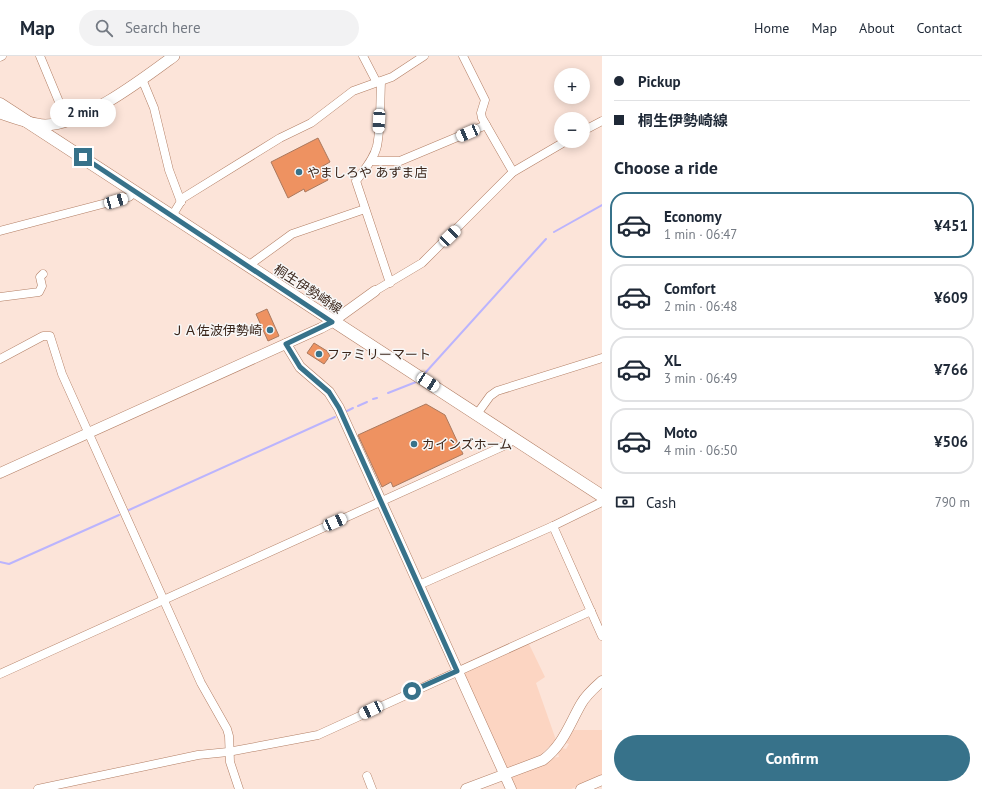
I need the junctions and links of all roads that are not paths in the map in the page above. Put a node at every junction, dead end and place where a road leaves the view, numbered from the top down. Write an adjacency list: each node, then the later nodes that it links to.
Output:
1 (40, 56): 10 (street)
2 (174, 56): 6 (main road)
3 (363, 56): 7 (street)
4 (424, 56): 7 (street)
5 (463, 56): 13 (street)
6 (142, 79): 10 (main road); 19 (street)
7 (380, 82): 16 (street); 19 (street)
8 (0, 104): 12 (main road, 桐生伊勢崎線)
9 (0, 114): 12 (main road)
10 (67, 121): 12 (main road)
11 (602, 121): 14 (street)
12 (27, 122): 18 (main road, 桐生伊勢崎線)
13 (486, 125): 16 (street); 17 (street)
14 (590, 127)
15 (554, 148): 17 (street)
16 (371, 161): 20 (street)
17 (513, 172): 25 (street)
18 (136, 191): 21 (main road, 桐生伊勢崎線); 22 (street)
19 (181, 202): 21 (street)
20 (365, 209): 23 (street); 25 (street)
21 (172, 216): 23 (main road, 桐生伊勢崎線)
22 (0, 231)
23 (248, 266): 28 (main road, 桐生伊勢崎線)
24 (43, 274): 27 (street)
25 (390, 283): 26 (street)
26 (375, 291): 28 (street)
27 (0, 296)
28 (332, 322): 29 (street); 32 (main road, 桐生伊勢崎線)
29 (286, 344): 33 (street); 37 (street)
30 (602, 358): 32 (street)
31 (0, 359): 33 (street)
32 (477, 414): 34 (main road, 桐生伊勢崎線)
33 (88, 434): 35 (street); 41 (street)
34 (515, 438): 36 (main road, 桐生伊勢崎線); 37 (street)
35 (0, 473)
36 (602, 496)
37 (382, 501): 40 (street); 41 (street)
38 (602, 502): 39 (street)
39 (553, 526): 40 (street); 42 (street)
40 (419, 585): 44 (street)
41 (163, 599): 45 (street); 47 (street)
42 (591, 611): 43 (street); 44 (street)
43 (602, 636)
44 (457, 671): 47 (street); 48 (street)
45 (0, 674)
46 (602, 681): 48 (street)
47 (228, 752): 51 (street); 52 (street)
48 (505, 774): 54 (street); 55 (street)
49 (367, 776): 53 (street)
50 (602, 780): 56 (street)
51 (38, 789)
52 (239, 789)
53 (372, 789)
54 (466, 789)
55 (511, 789)
56 (581, 789)

